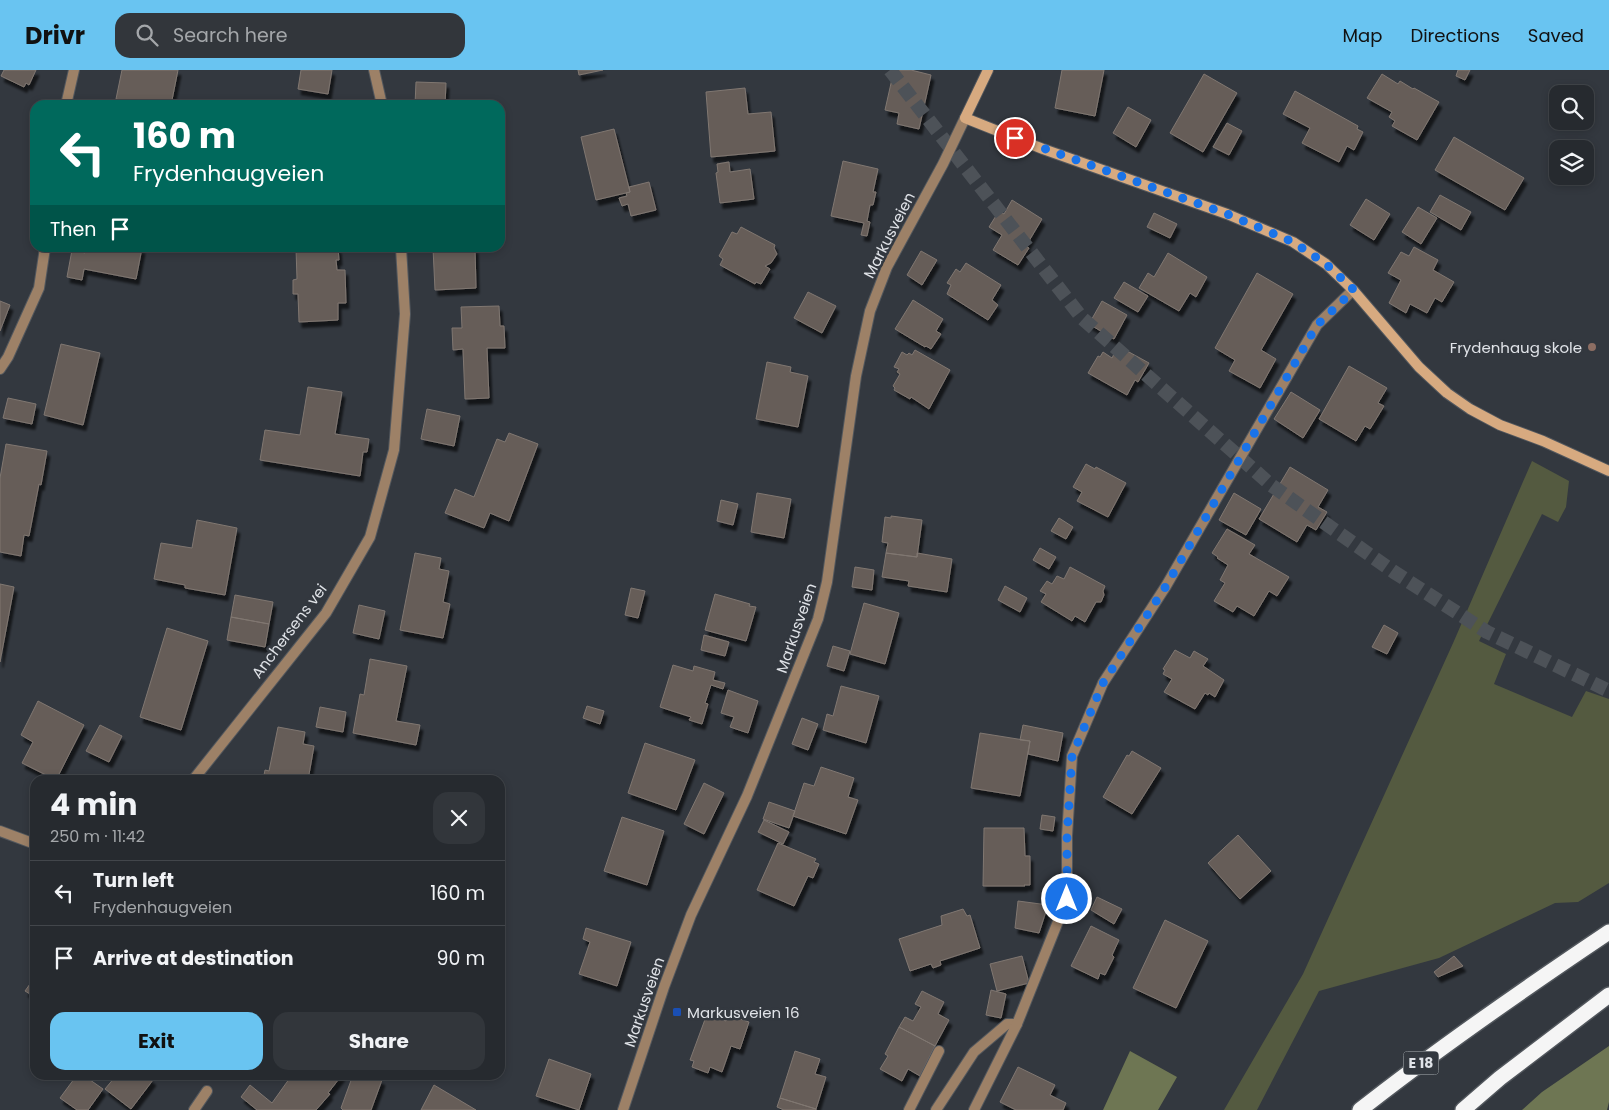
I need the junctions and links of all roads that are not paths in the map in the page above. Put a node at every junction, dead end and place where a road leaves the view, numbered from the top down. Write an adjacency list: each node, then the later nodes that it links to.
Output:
1 (74, 70): 4 (street)
2 (374, 70): 5 (street)
3 (988, 70): 6 (main road)
4 (67, 100)
5 (381, 100)
6 (965, 118): 9 (main road); 21 (street, Markusveien)
7 (45, 252): 10 (street)
8 (401, 252): 12 (street, Anchersens vei)
9 (1354, 290): 11 (main road); 17 (street)
10 (0, 369)
11 (1609, 471)
12 (197, 775)
13 (0, 831): 14 (street)
14 (30, 842)
15 (1609, 932): 25 (highway, E 18)
16 (1609, 995): 26 (highway)
17 (1017, 1024): 23 (street); 24 (street)
18 (938, 1051): 22 (street)
19 (207, 1091): 20 (street)
20 (194, 1110)
21 (623, 1110)
22 (909, 1110)
23 (936, 1110)
24 (974, 1110)
25 (1360, 1110)
26 (1463, 1110)

